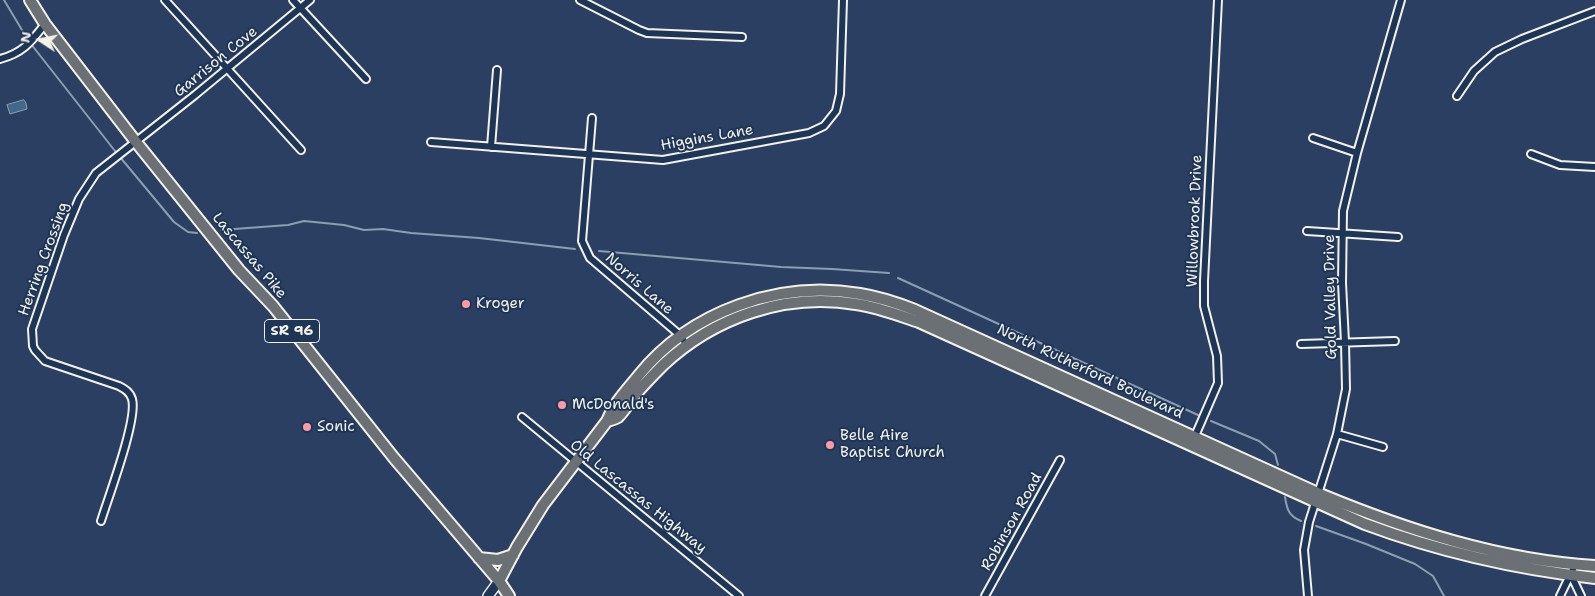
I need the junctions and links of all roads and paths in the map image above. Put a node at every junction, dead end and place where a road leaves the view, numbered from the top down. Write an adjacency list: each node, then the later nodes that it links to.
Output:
1 (30, 0): 11 (main road, Lascassas Pike / SR 96)
2 (165, 0): 14 (street)
3 (293, 0): 9 (street)
4 (310, 0): 9 (street, Garrison Cove)
5 (580, 0): 12 (street)
6 (843, 0): 26 (street, Higgins Lane)
7 (1218, 0): 39 (street, Willowbrook Drive)
8 (1401, 0): 24 (street, Gold Valley Drive)
9 (300, 8): 14 (street, Garrison Cove); 16 (street)
10 (1595, 11): 17 (street)
11 (45, 24): 13 (street); 20 (main road, Lascassas Pike / SR 96)
12 (742, 37)
13 (0, 59)
14 (226, 69): 20 (street, Garrison Cove); 23 (street)
15 (497, 70): 22 (street)
16 (366, 79)
17 (1457, 96)
18 (592, 118): 26 (street, Norris Lane)
19 (1313, 138): 24 (street)
20 (136, 142): 44 (street, Herring Crossing); 47 (main road, Lascassas Pike / SR 96)
21 (431, 142): 22 (street, Higgins Lane)
22 (491, 147): 26 (street, Higgins Lane)
23 (301, 150)
24 (1357, 153): 29 (street, Gold Valley Drive)
25 (1531, 154): 27 (street)
26 (588, 155): 31 (street, Norris Lane)
27 (1595, 167)
28 (1306, 231): 29 (street)
29 (1342, 233): 30 (street); 33 (street, Gold Valley Drive)
30 (1398, 237)
31 (680, 336): 35 (street, Norris Lane); 37 (main road, North Rutherford Boulevard); 39 (main road, North Rutherford Boulevard)
32 (1395, 341): 33 (street)
33 (1346, 342): 34 (street); 38 (street, Gold Valley Drive)
34 (1301, 344)
35 (687, 346): 37 (main road, North Rutherford Boulevard); 43 (main road, North Rutherford Boulevard)
36 (522, 417): 42 (street, Old Lascassas Highway)
37 (607, 421): 42 (main road, North Rutherford Boulevard)
38 (1338, 434): 40 (street); 43 (street, Gold Valley Drive)
39 (1195, 436): 43 (main road, North Rutherford Boulevard)
40 (1383, 447)
41 (1060, 460): 58 (street, Robinson Road)
42 (576, 462): 46 (main road, North Rutherford Boulevard); 57 (street, Old Lascassas Highway)
43 (1318, 498): 45 (main road, North Rutherford Boulevard); 48 (main road, North Rutherford Boulevard); 59 (street, Gold Valley Drive)
44 (101, 521)
45 (1484, 549): 48 (main road); 49 (main road, North Rutherford Boulevard)
46 (513, 555): 47 (main road); 53 (main road, North Rutherford Boulevard)
47 (479, 558): 53 (main road, Lascassas Pike / SR 96)
48 (1481, 560): 51 (main road, North Rutherford Boulevard)
49 (1575, 565): 50 (main road, North Rutherford Boulevard); 51 (street)
50 (1595, 566)
51 (1571, 575): 52 (main road, North Rutherford Boulevard); 60 (street); 61 (street)
52 (1595, 578)
53 (499, 581): 54 (main road); 55 (main road); 56 (main road, Lascassas Pike / SR 96)
54 (488, 596)
55 (496, 596)
56 (509, 596)
57 (739, 596)
58 (985, 596)
59 (1308, 596)
60 (1560, 596)
61 (1581, 596)

